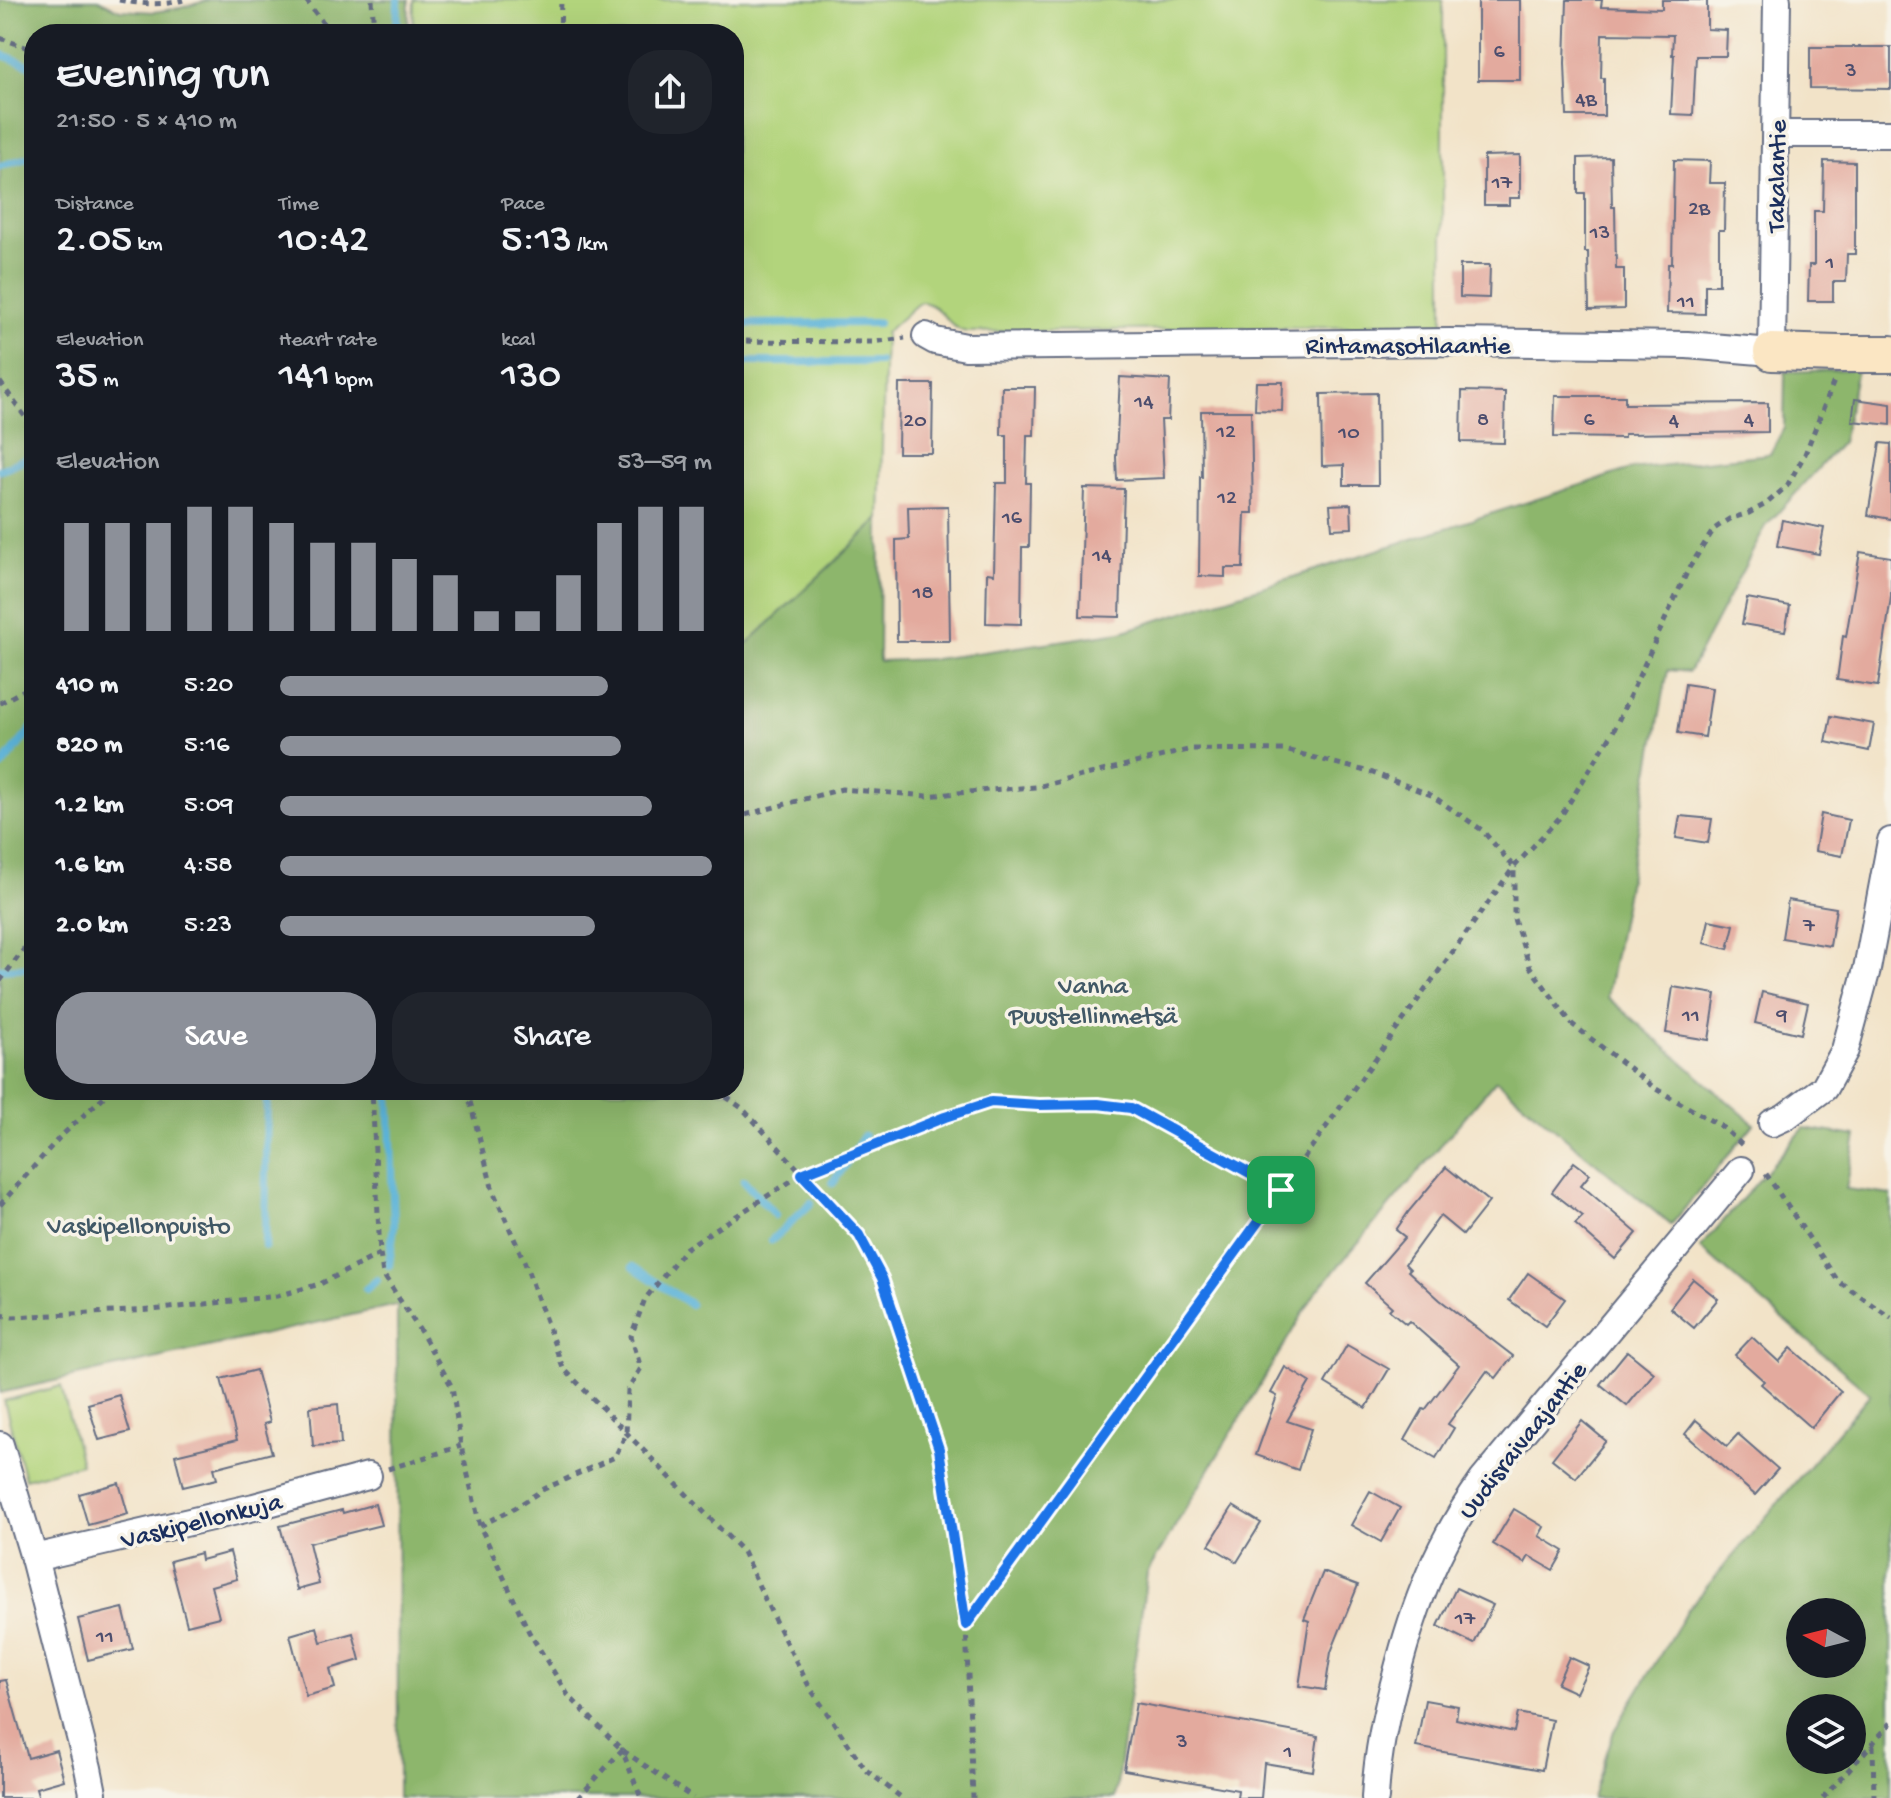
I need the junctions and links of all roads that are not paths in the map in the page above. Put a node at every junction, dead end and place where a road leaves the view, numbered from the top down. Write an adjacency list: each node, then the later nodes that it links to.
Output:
1 (1777, 0): 2 (street, Takalantie)
2 (1776, 134): 3 (street); 5 (street, Takalantie)
3 (1891, 134)
4 (926, 336): 5 (street, Rintamasotilaantie)
5 (1772, 352): 6 (street, Rintamasotilaantie)
6 (1891, 354)
7 (1891, 841): 8 (street)
8 (1772, 1123)
9 (1748, 1161): 14 (street, Uudisraivaajantie)
10 (0, 1445): 12 (street)
11 (368, 1476): 12 (street, Vaskipellonkuja)
12 (34, 1558): 13 (street)
13 (92, 1798)
14 (1375, 1798)

